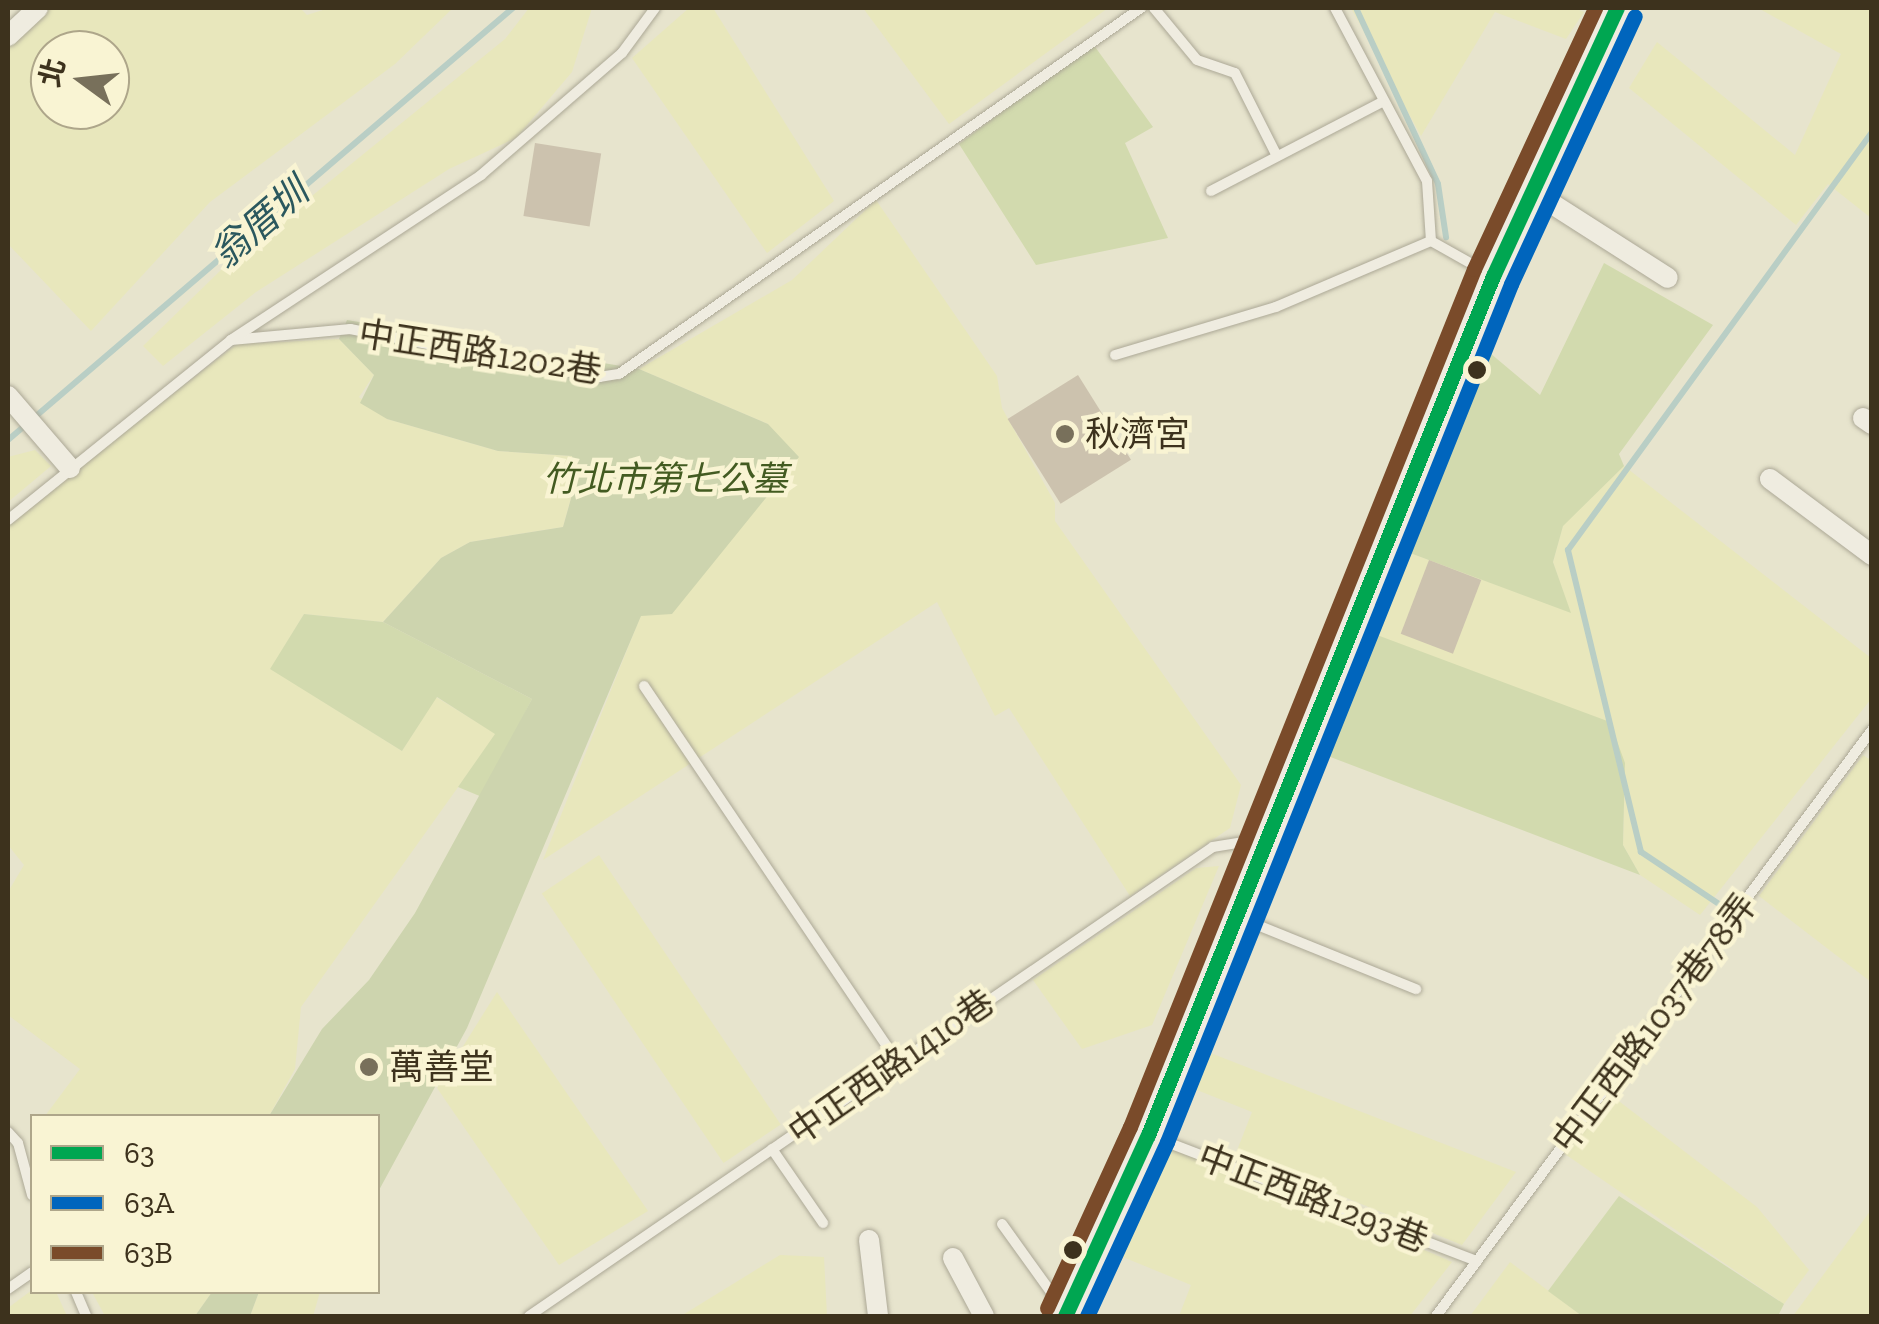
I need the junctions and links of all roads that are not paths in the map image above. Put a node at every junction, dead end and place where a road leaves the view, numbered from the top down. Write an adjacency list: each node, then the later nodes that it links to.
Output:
1 (38, 8): 7 (street)
2 (656, 8): 15 (lane)
3 (1141, 8): 15 (lane, 中正西路1202巷)
4 (1154, 8): 9 (lane)
5 (1336, 8): 8 (lane)
6 (1617, 8): 11 (main road)
7 (8, 36)
8 (1382, 102): 9 (lane); 12 (lane)
9 (1277, 156): 10 (lane)
10 (1211, 191)
11 (1532, 191): 13 (main road); 14 (street)
12 (1431, 241): 13 (lane); 16 (lane)
13 (1493, 276): 24 (main road)
14 (1668, 278)
15 (230, 340): 18 (lane)
16 (1115, 355)
17 (8, 396): 18 (street)
18 (70, 468): 20 (lane)
19 (1770, 479): 21 (street)
20 (8, 520)
21 (1872, 554)
22 (644, 686): 27 (lane)
23 (1872, 730): 36 (lane, 中正西路1037巷78弄)
24 (1262, 838): 25 (main road); 27 (lane, 中正西路1410巷)
25 (1234, 915): 26 (lane); 29 (main road)
26 (1416, 990)
27 (898, 1062): 30 (lane, 中正西路1410巷)
28 (8, 1132): 31 (lane)
29 (1148, 1135): 36 (lane, 中正西路1293巷); 42 (main road)
30 (772, 1149): 32 (lane); 39 (lane, 中正西路1410巷)
31 (30, 1188)
32 (823, 1223)
33 (1002, 1224): 42 (lane)
34 (869, 1240): 40 (street)
35 (953, 1258): 41 (street)
36 (1477, 1261): 43 (lane, 中正西路1037巷78弄)
37 (30, 1273): 38 (lane)
38 (8, 1289)
39 (528, 1316)
40 (878, 1316)
41 (984, 1316)
42 (1064, 1316)
43 (1436, 1316)

